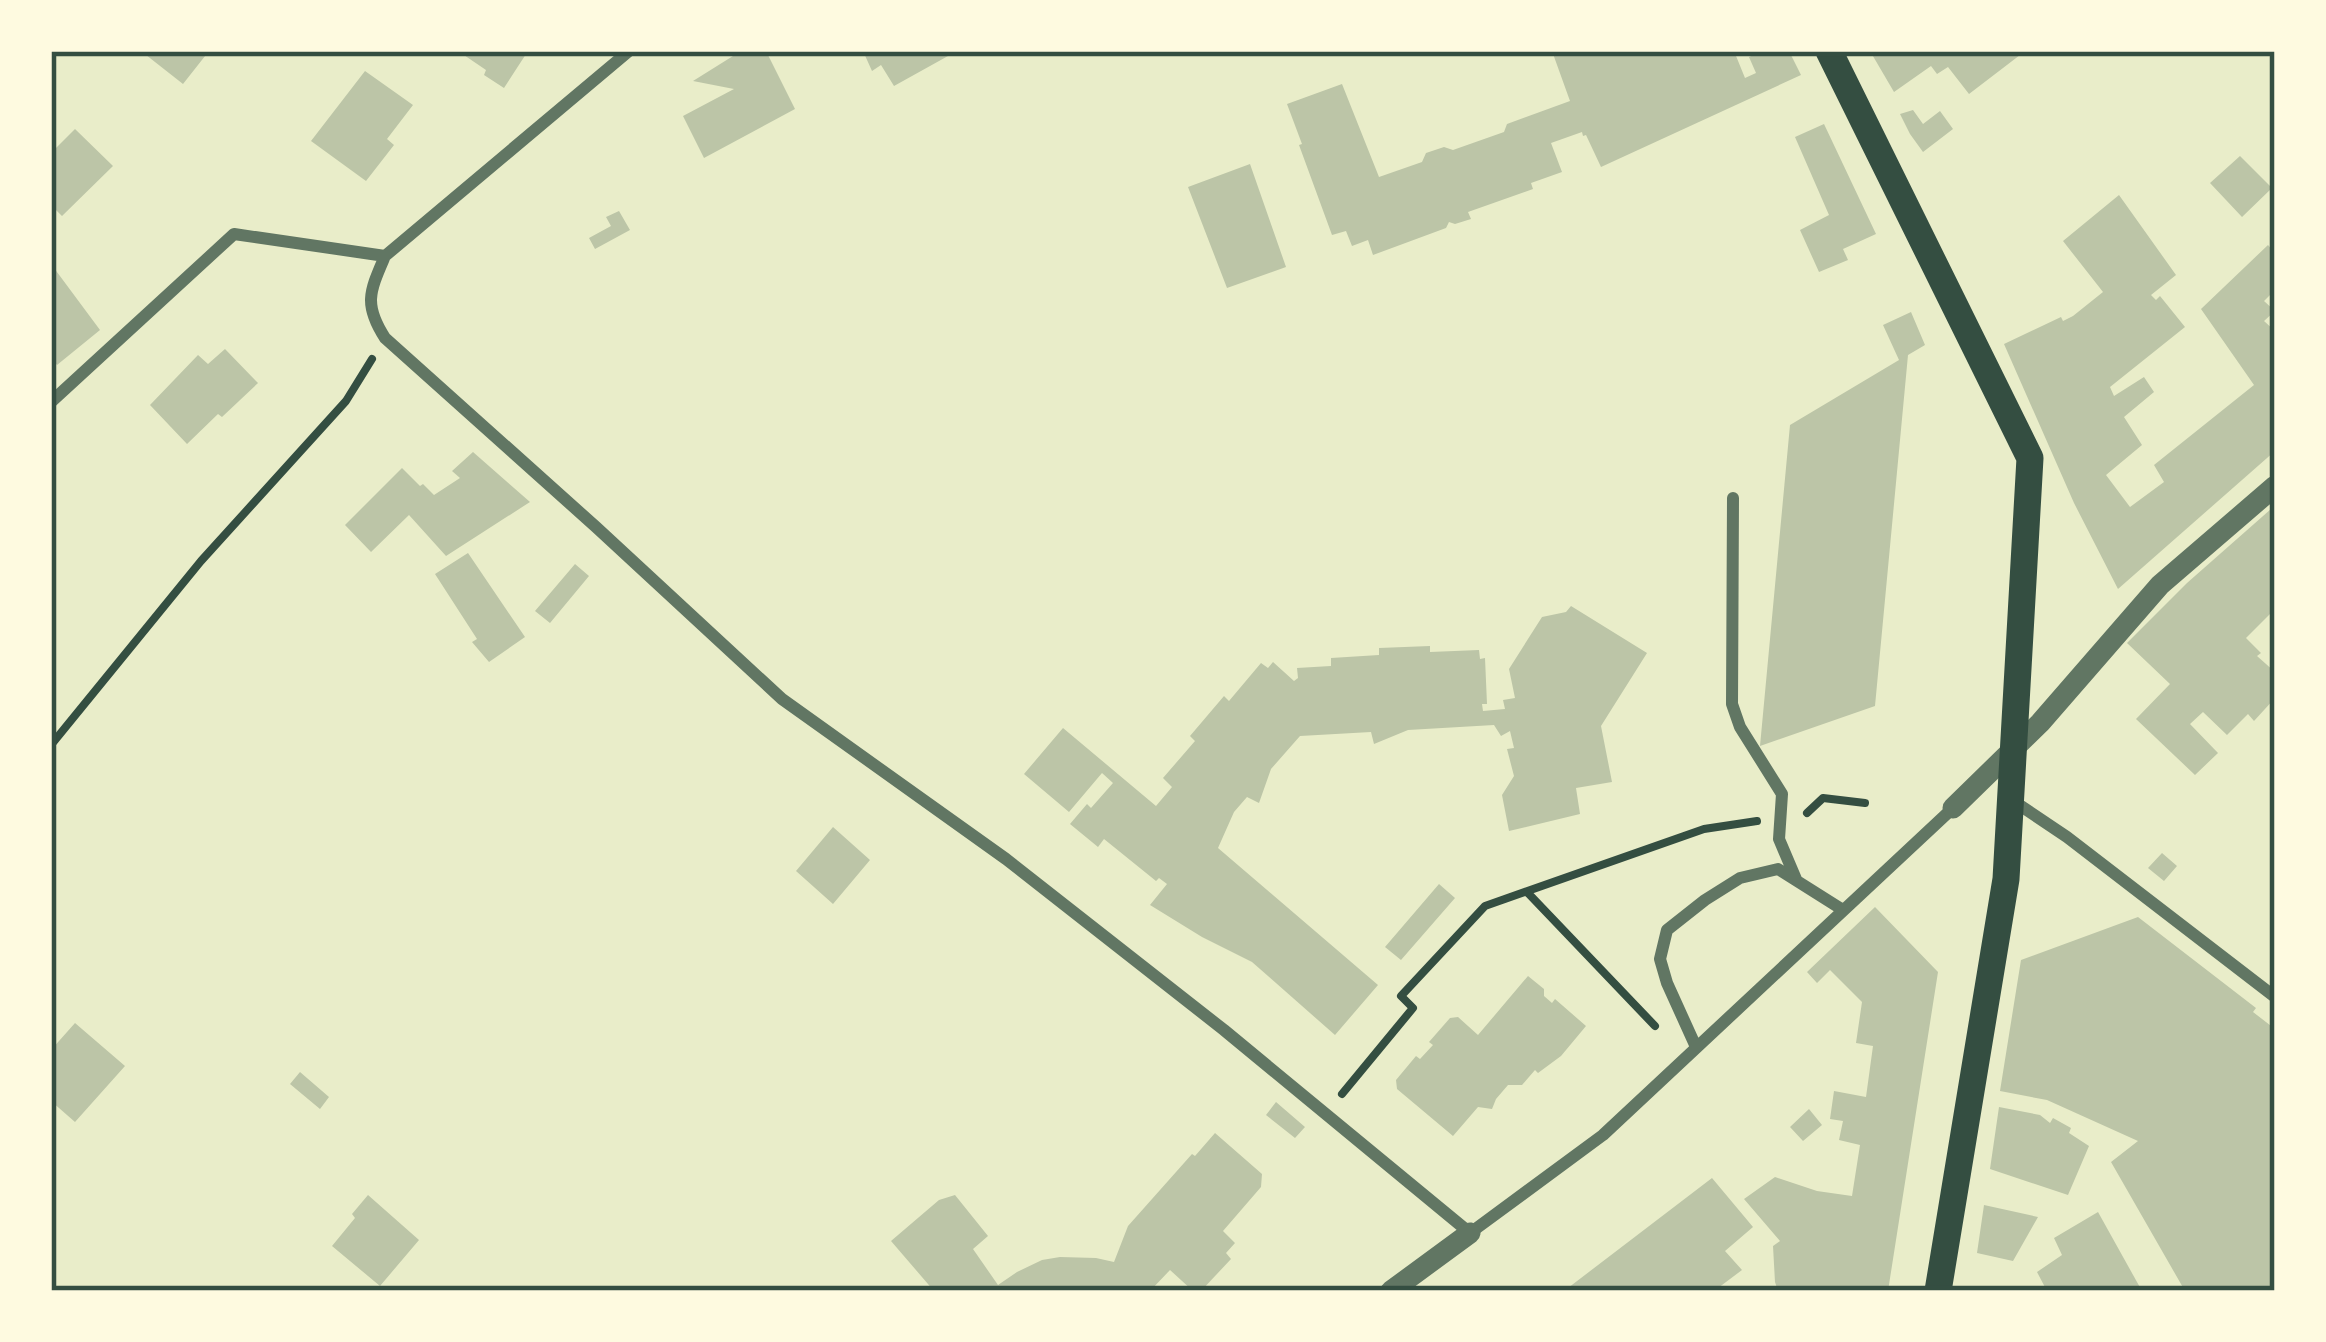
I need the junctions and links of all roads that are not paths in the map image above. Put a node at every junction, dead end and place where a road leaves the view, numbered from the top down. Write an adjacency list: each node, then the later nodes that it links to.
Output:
1 (628, 51): 3 (street)
2 (1829, 51): 7 (main road)
3 (385, 256): 4 (street); 14 (street)
4 (51, 402)
5 (2274, 490): 7 (street)
6 (1733, 498): 10 (street)
7 (2013, 752): 8 (main road); 9 (street)
8 (2011, 799): 12 (street); 16 (main road)
9 (1953, 808): 11 (street)
10 (1796, 879): 11 (street); 13 (street)
11 (1844, 910): 13 (street)
12 (2275, 997)
13 (1691, 1052): 14 (street)
14 (1470, 1232): 15 (street)
15 (1391, 1291)
16 (1938, 1291)

